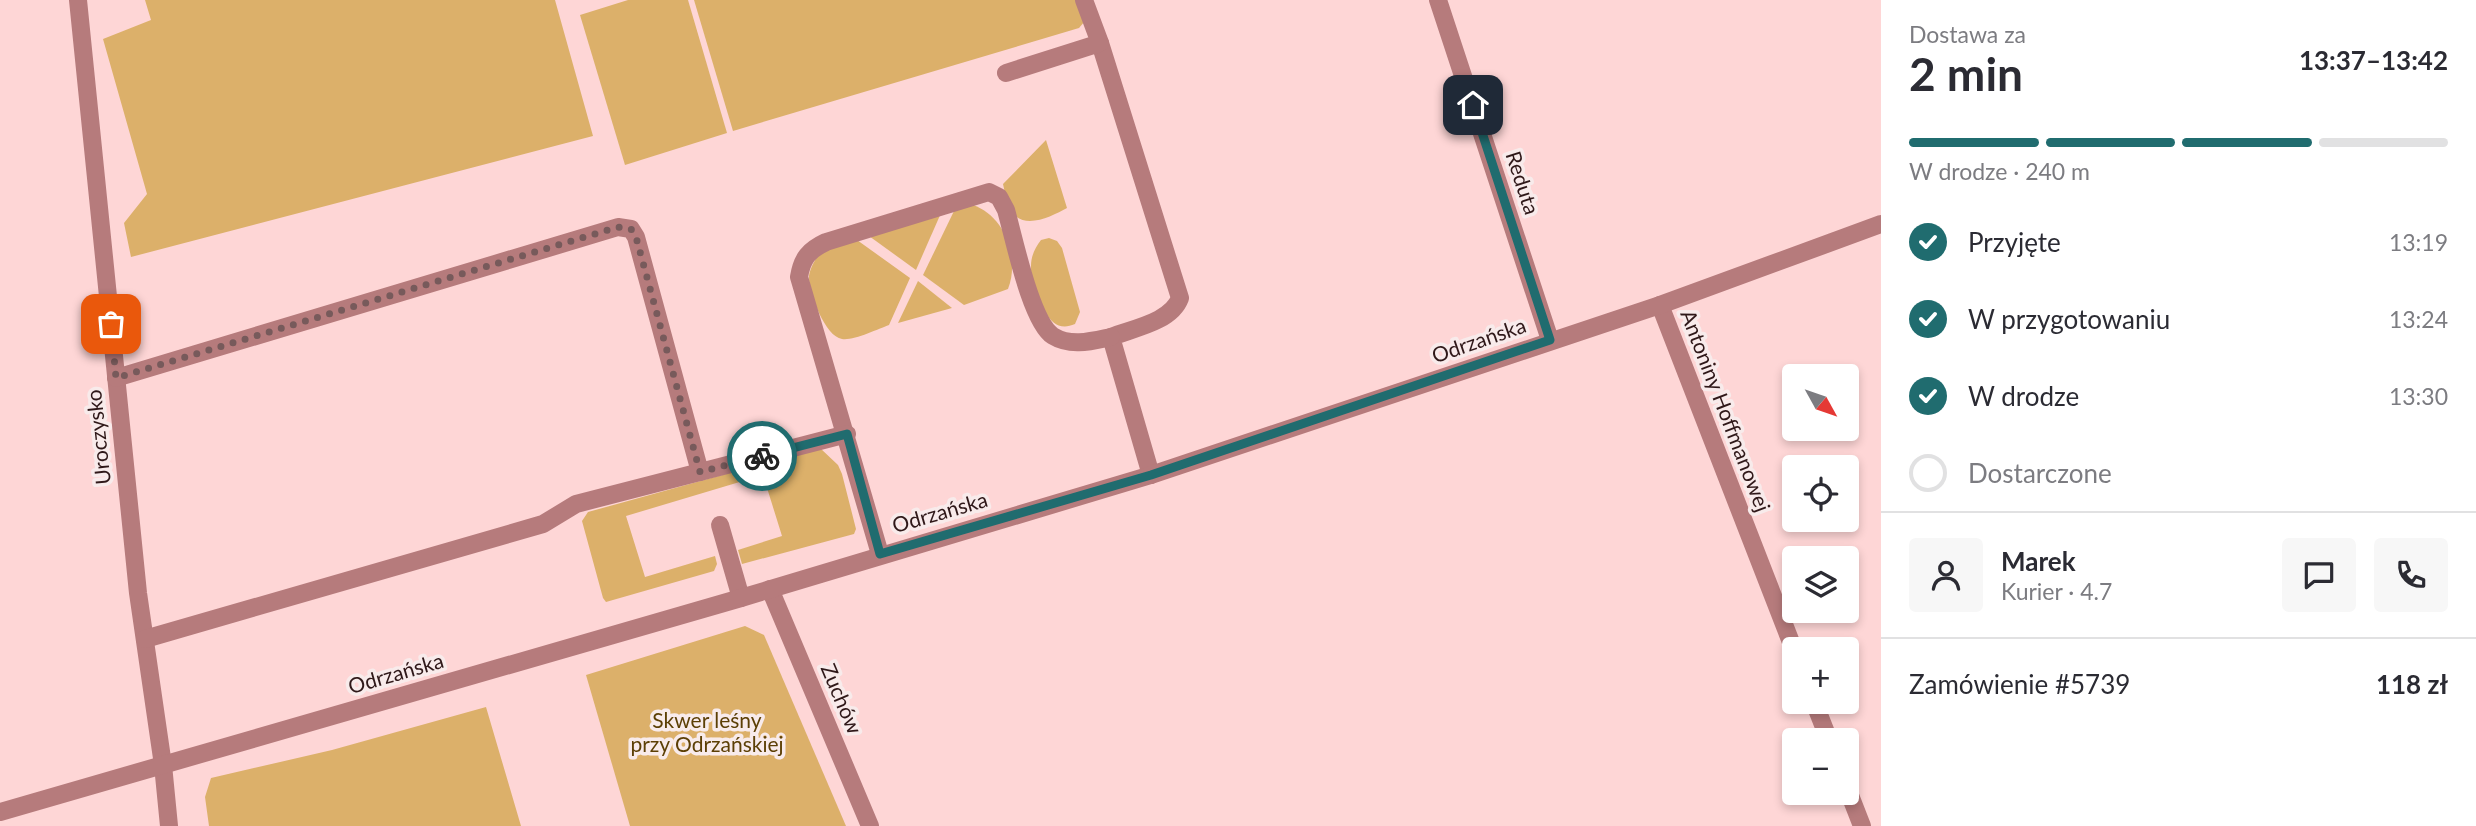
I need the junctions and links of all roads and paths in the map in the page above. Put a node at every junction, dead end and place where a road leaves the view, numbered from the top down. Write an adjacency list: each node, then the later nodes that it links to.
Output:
1 (78, 0): 10 (street, Uroczysko)
2 (1084, 0): 4 (street)
3 (1438, 0): 9 (street, Reduta)
4 (1100, 43): 5 (street); 8 (street)
5 (1006, 73)
6 (1881, 224): 7 (street, Odrzańska)
7 (1660, 305): 9 (street, Odrzańska); 18 (street, Antoniny Hoffmanowej)
8 (1111, 337): 11 (street); 13 (street)
9 (1550, 340): 13 (street, Odrzańska)
10 (116, 378): 12 (street); 19 (street, Uroczysko)
11 (847, 434): 12 (street); 15 (street)
12 (700, 472): 19 (street)
13 (1151, 475): 15 (street, Odrzańska)
14 (720, 525): 17 (street)
15 (880, 554): 16 (street, Odrzańska)
16 (770, 589): 17 (street, Odrzańska); 24 (street, Zuchów)
17 (741, 598): 20 (street, Odrzańska)
18 (1789, 637)
19 (145, 639): 20 (street, Uroczysko)
20 (163, 765): 22 (street, Odrzańska); 23 (street, Uroczysko)
21 (1854, 805): 25 (street)
22 (0, 812)
23 (169, 826)
24 (870, 826)
25 (1862, 826)

